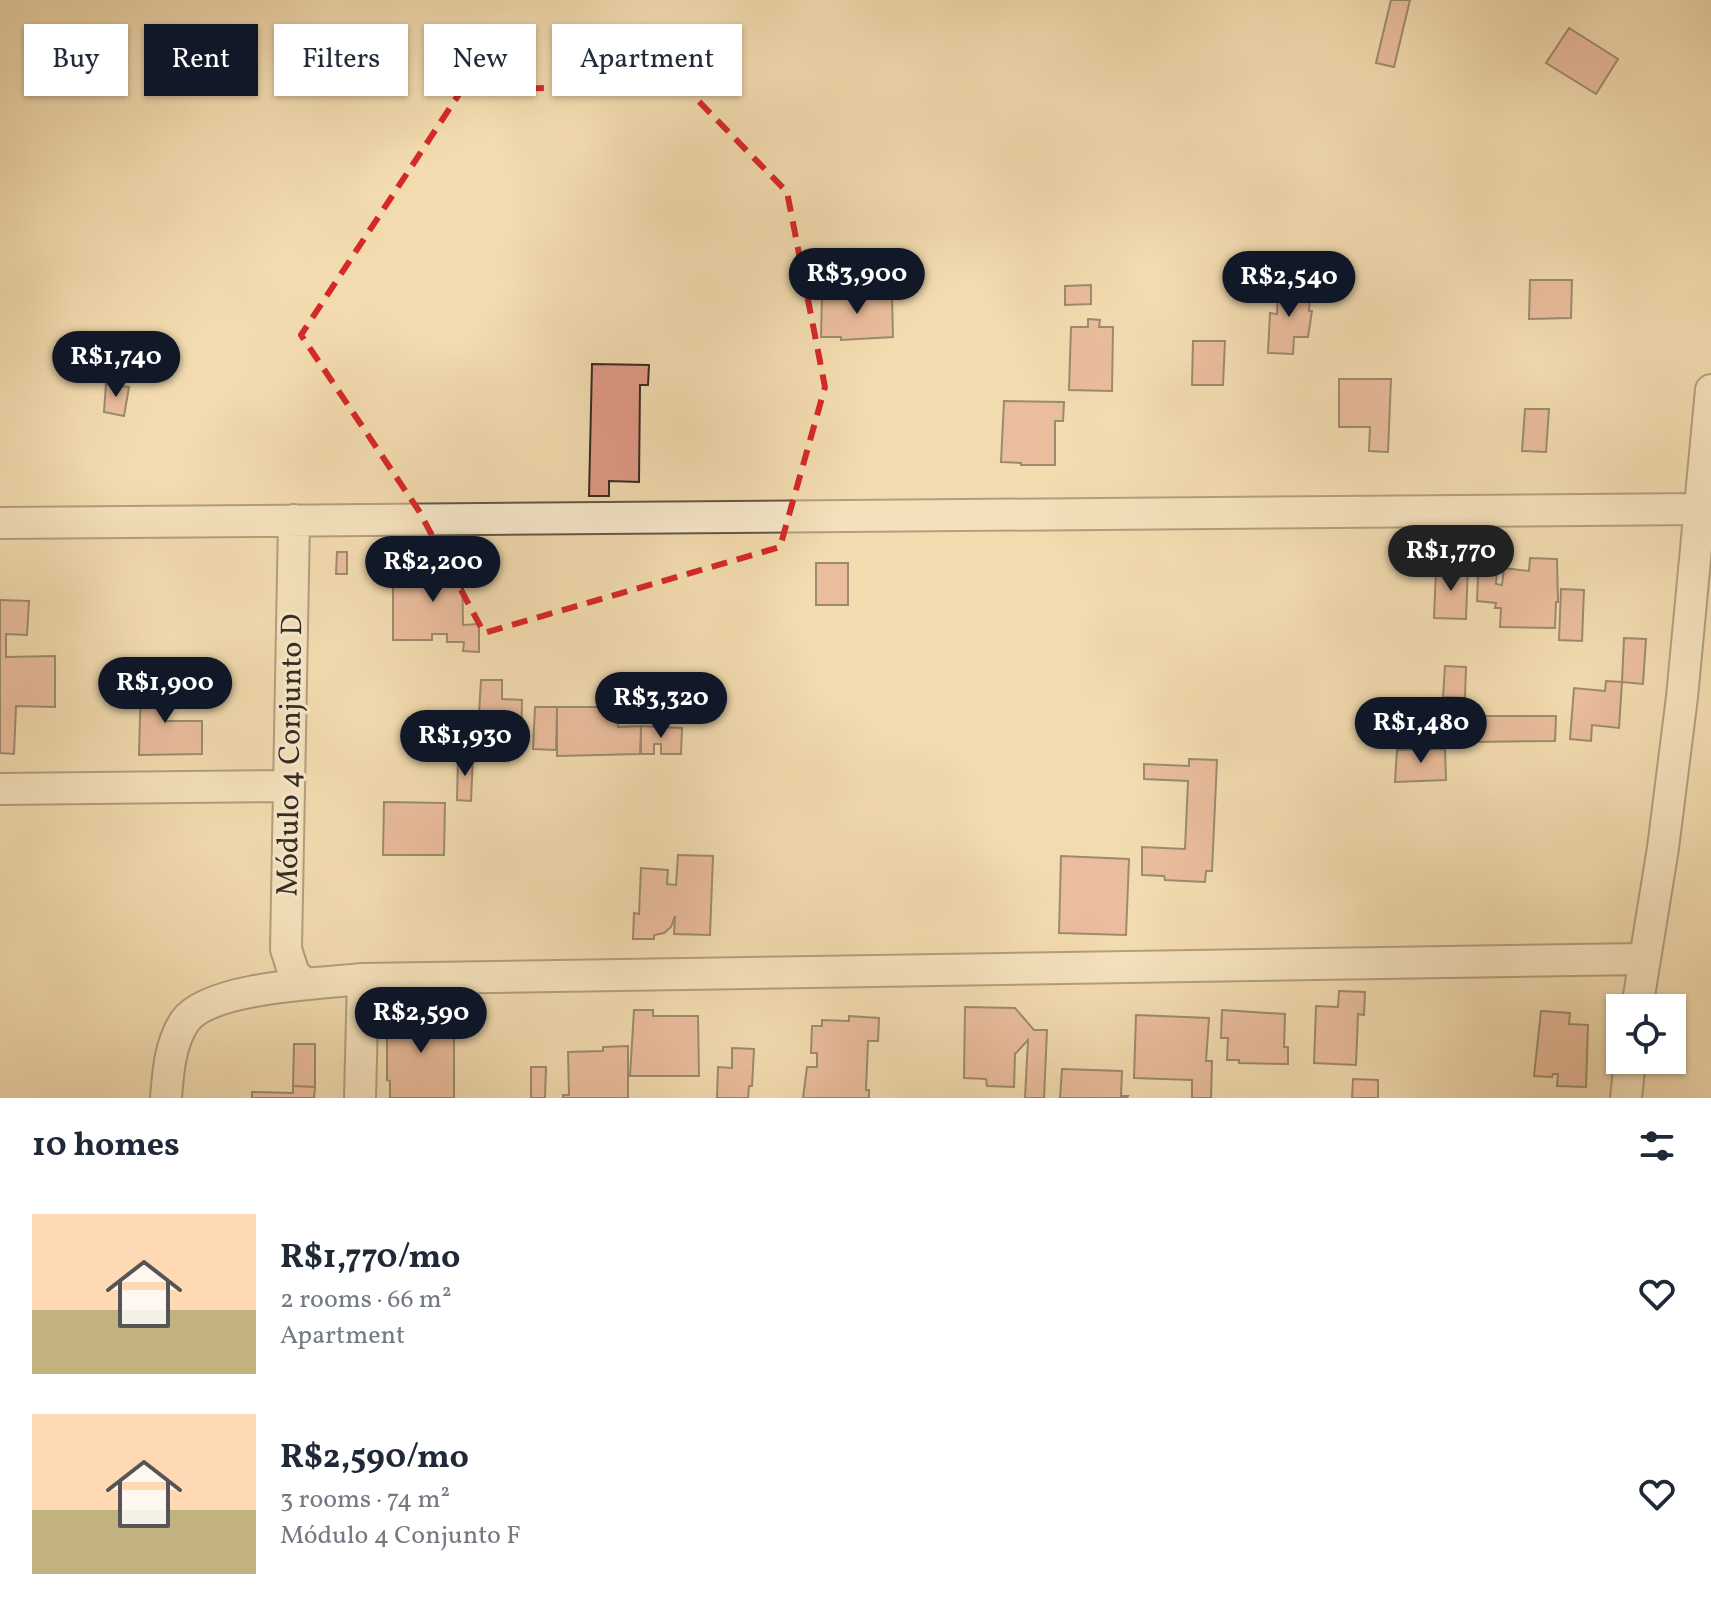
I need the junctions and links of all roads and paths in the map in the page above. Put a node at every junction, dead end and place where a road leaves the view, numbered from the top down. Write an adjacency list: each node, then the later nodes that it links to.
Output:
1 (1711, 390): 2 (street)
2 (1699, 509): 3 (street); 7 (street)
3 (294, 520): 4 (street); 5 (street, Módulo 4 Conjunto D)
4 (0, 523)
5 (288, 786): 6 (street); 9 (street, Módulo 4 Conjunto D)
6 (0, 789)
7 (1643, 959): 8 (street); 10 (street)
8 (363, 979): 9 (street); 13 (street)
9 (305, 983): 12 (street)
10 (1639, 994)
11 (1629, 1074): 14 (street)
12 (166, 1098)
13 (360, 1098)
14 (1626, 1098)

